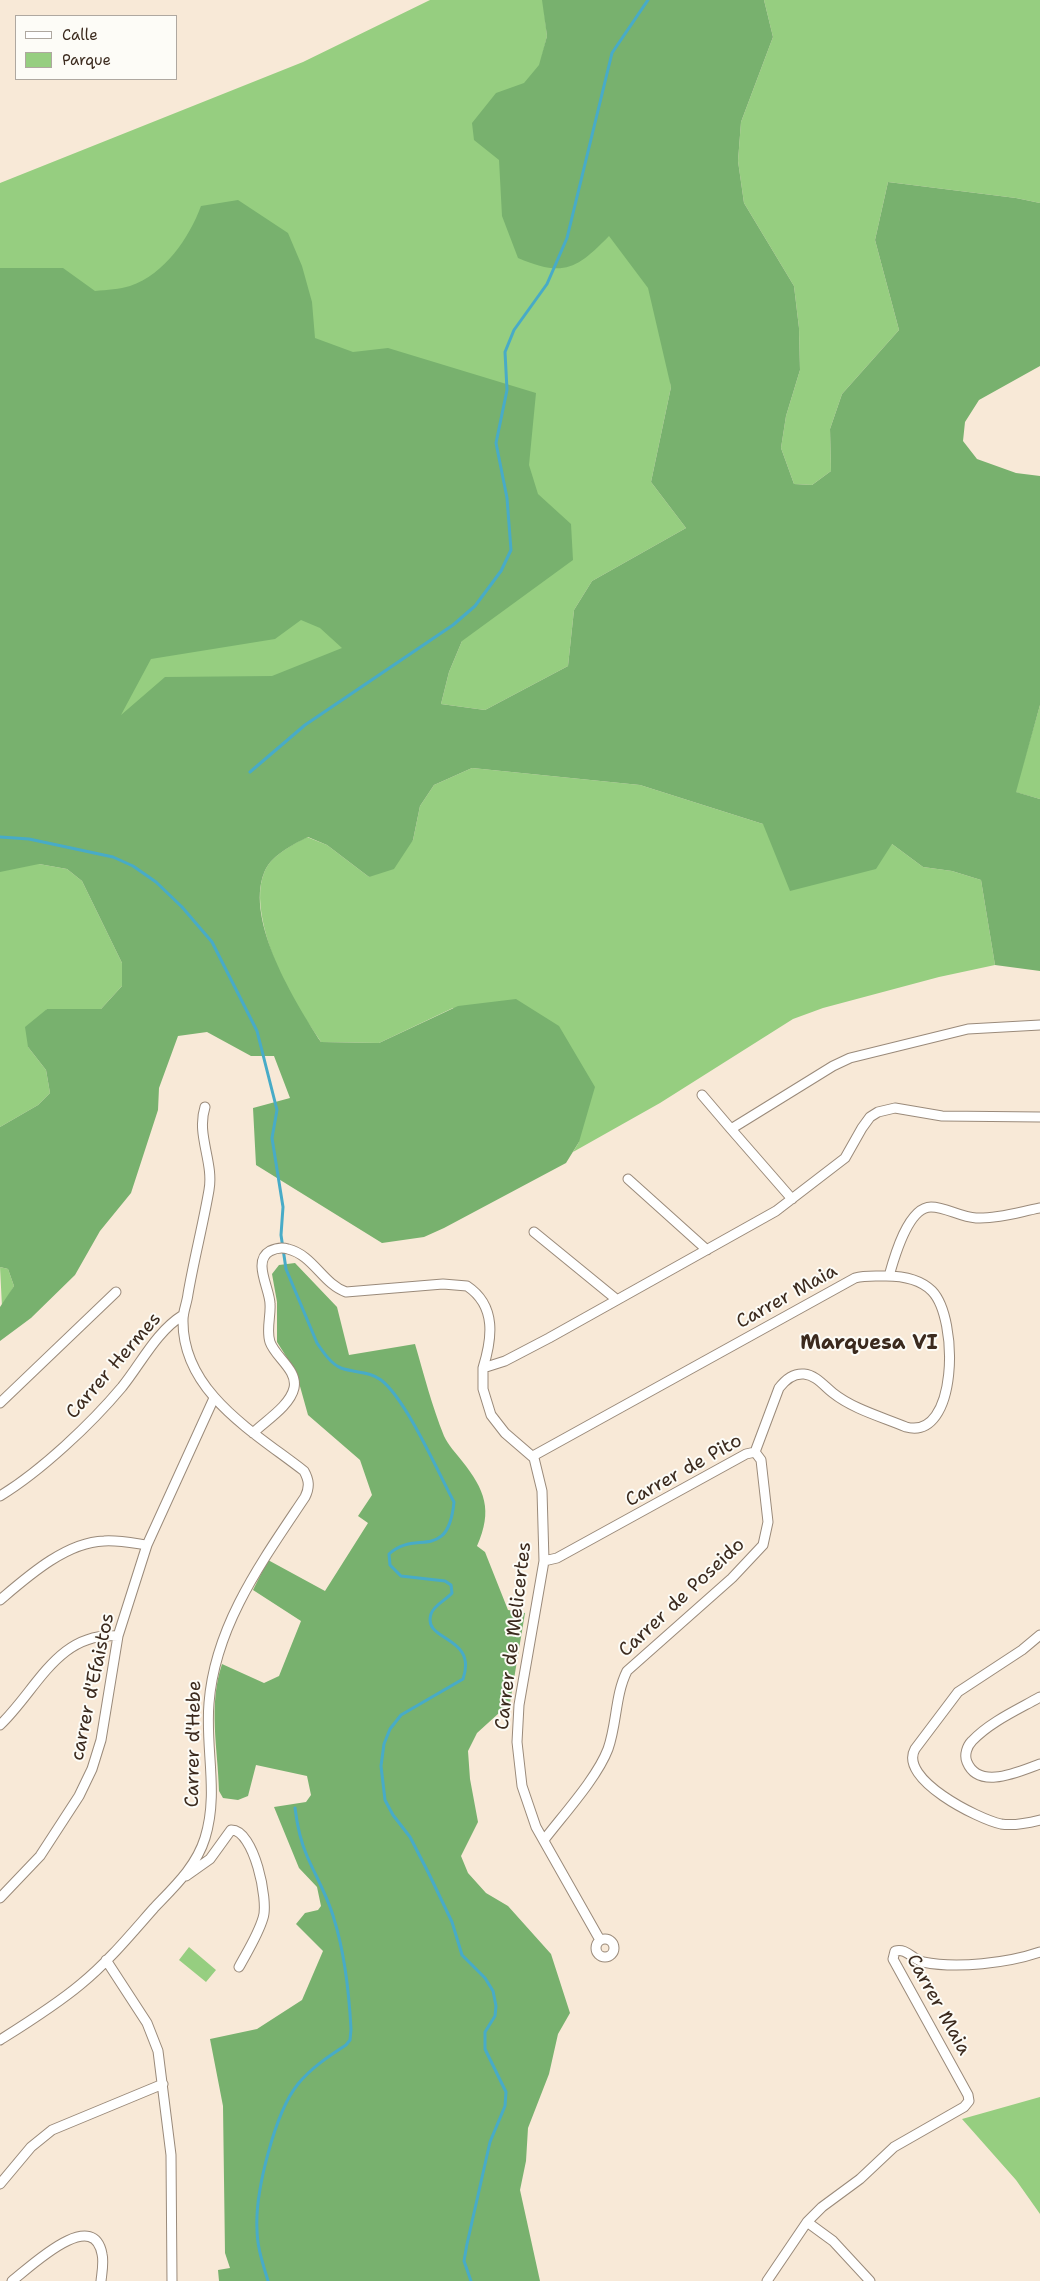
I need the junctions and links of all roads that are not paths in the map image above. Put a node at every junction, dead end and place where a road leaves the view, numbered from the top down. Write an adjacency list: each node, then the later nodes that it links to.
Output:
1 (1040, 1025): 5 (street)
2 (702, 1095): 5 (street)
3 (205, 1107): 14 (street, Carrer d'Hebe)
4 (1040, 1117): 7 (street)
5 (731, 1129): 7 (street)
6 (628, 1179): 10 (street)
7 (792, 1199): 10 (street)
8 (1040, 1208): 11 (street)
9 (534, 1232): 13 (street)
10 (707, 1250): 13 (street)
11 (889, 1276): 19 (street, Carrer de Pito); 20 (street, Carrer Maia)
12 (116, 1292): 17 (street)
13 (616, 1299): 15 (street)
14 (183, 1314): 16 (street, Carrer d'Hebe); 21 (street, Carrer Hermes)
15 (483, 1368): 18 (street); 20 (street)
16 (214, 1398): 18 (street, Carrer d'Hebe); 22 (street, carrer d'Efaistos)
17 (0, 1403)
18 (253, 1433): 32 (street, Carrer d'Hebe)
19 (755, 1452): 23 (street, Carrer de Pito); 31 (street, Carrer de Poseido)
20 (533, 1456): 23 (street, Carrer de Melicertes)
21 (0, 1496)
22 (147, 1545): 24 (street); 26 (street, carrer d'Efaistos)
23 (544, 1561): 31 (street, Carrer de Melicertes)
24 (0, 1600)
25 (1040, 1635): 30 (street)
26 (118, 1636): 28 (street); 33 (street, carrer d'Efaistos)
27 (1040, 1698): 29 (street)
28 (0, 1725)
29 (1040, 1764)
30 (1040, 1820)
31 (544, 1840): 34 (street, Carrer de Melicertes)
32 (184, 1877): 36 (street, Carrer d'Hebe); 37 (street)
33 (0, 1898)
34 (600, 1940)
35 (1040, 1952): 41 (street, Carrer Maia)
36 (106, 1960): 38 (street, Carrer d'Hebe); 39 (street)
37 (239, 1968)
38 (0, 2040)
39 (162, 2084): 40 (street); 44 (street)
40 (0, 2184)
41 (807, 2222): 45 (street); 46 (street)
42 (12, 2281): 43 (street)
43 (101, 2281)
44 (172, 2281)
45 (767, 2281)
46 (870, 2281)

